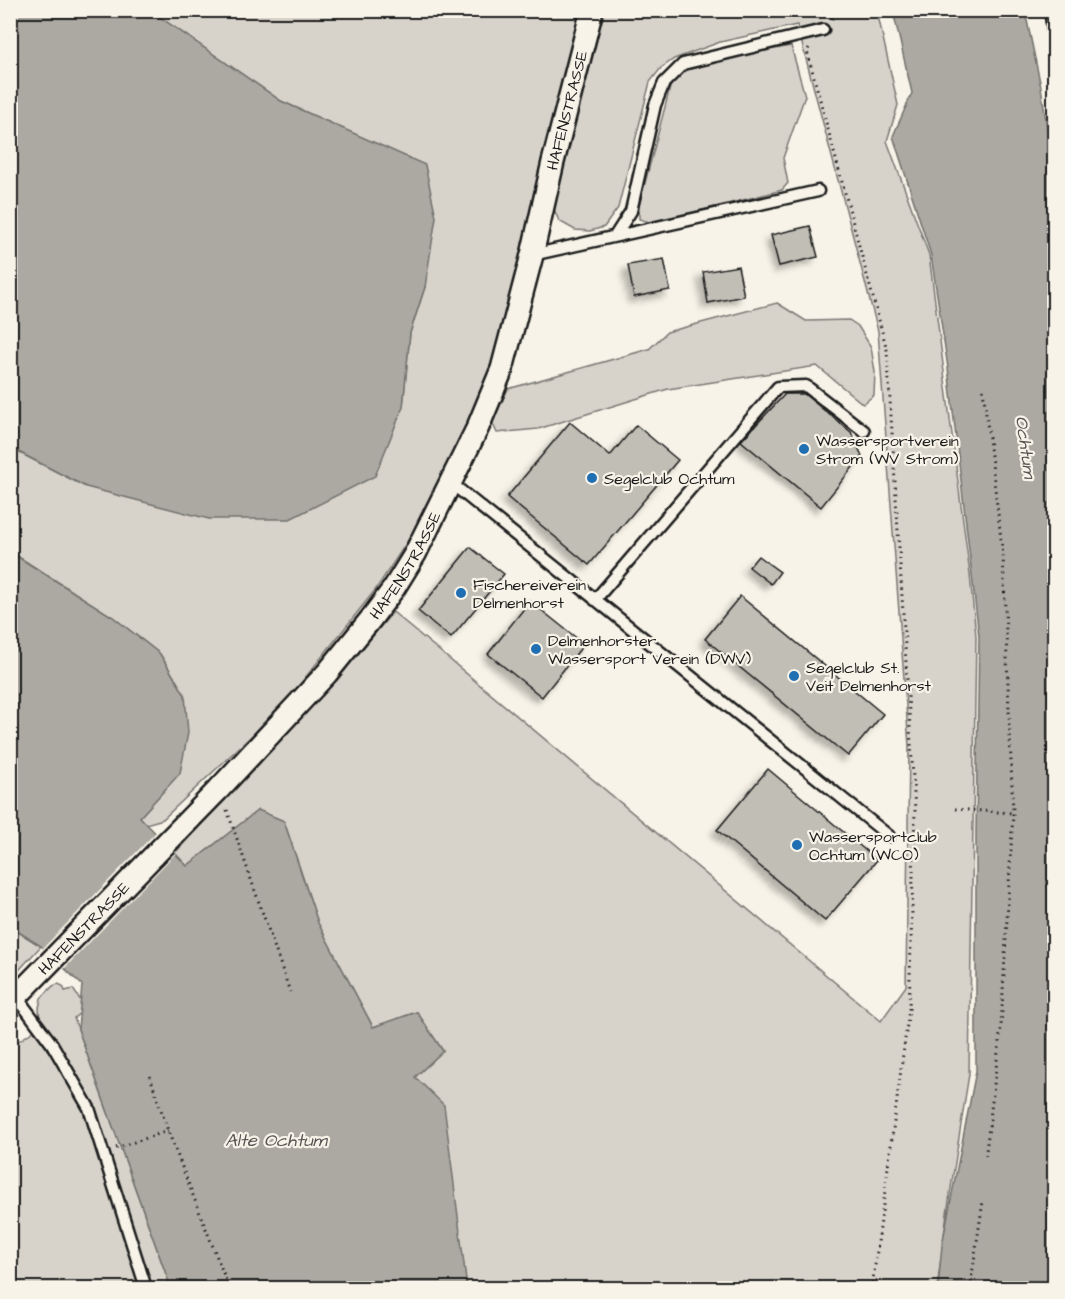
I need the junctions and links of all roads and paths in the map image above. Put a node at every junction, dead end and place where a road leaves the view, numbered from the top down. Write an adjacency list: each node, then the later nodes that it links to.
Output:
1 (592, 10): 8 (street, HAFENSTRASSE)
2 (838, 10): 4 (path)
3 (1050, 10): 5 (lane)
4 (823, 30): 7 (lane); 26 (path)
5 (1054, 37)
6 (818, 191): 7 (lane)
7 (615, 236): 8 (lane)
8 (532, 255): 11 (street, HAFENSTRASSE)
9 (983, 389): 14 (path)
10 (864, 431): 12 (lane)
11 (452, 483): 12 (lane); 18 (street, HAFENSTRASSE)
12 (595, 600): 16 (lane)
13 (955, 809): 14 (path)
14 (1013, 813): 22 (path)
15 (233, 824): 17 (path)
16 (889, 836)
17 (290, 992)
18 (13, 1000): 21 (lane)
19 (150, 1076): 20 (path)
20 (168, 1131): 21 (path); 25 (path)
21 (105, 1154): 24 (lane)
22 (985, 1160)
23 (983, 1201): 27 (path)
24 (146, 1288)
25 (228, 1288)
26 (872, 1288)
27 (970, 1288)

